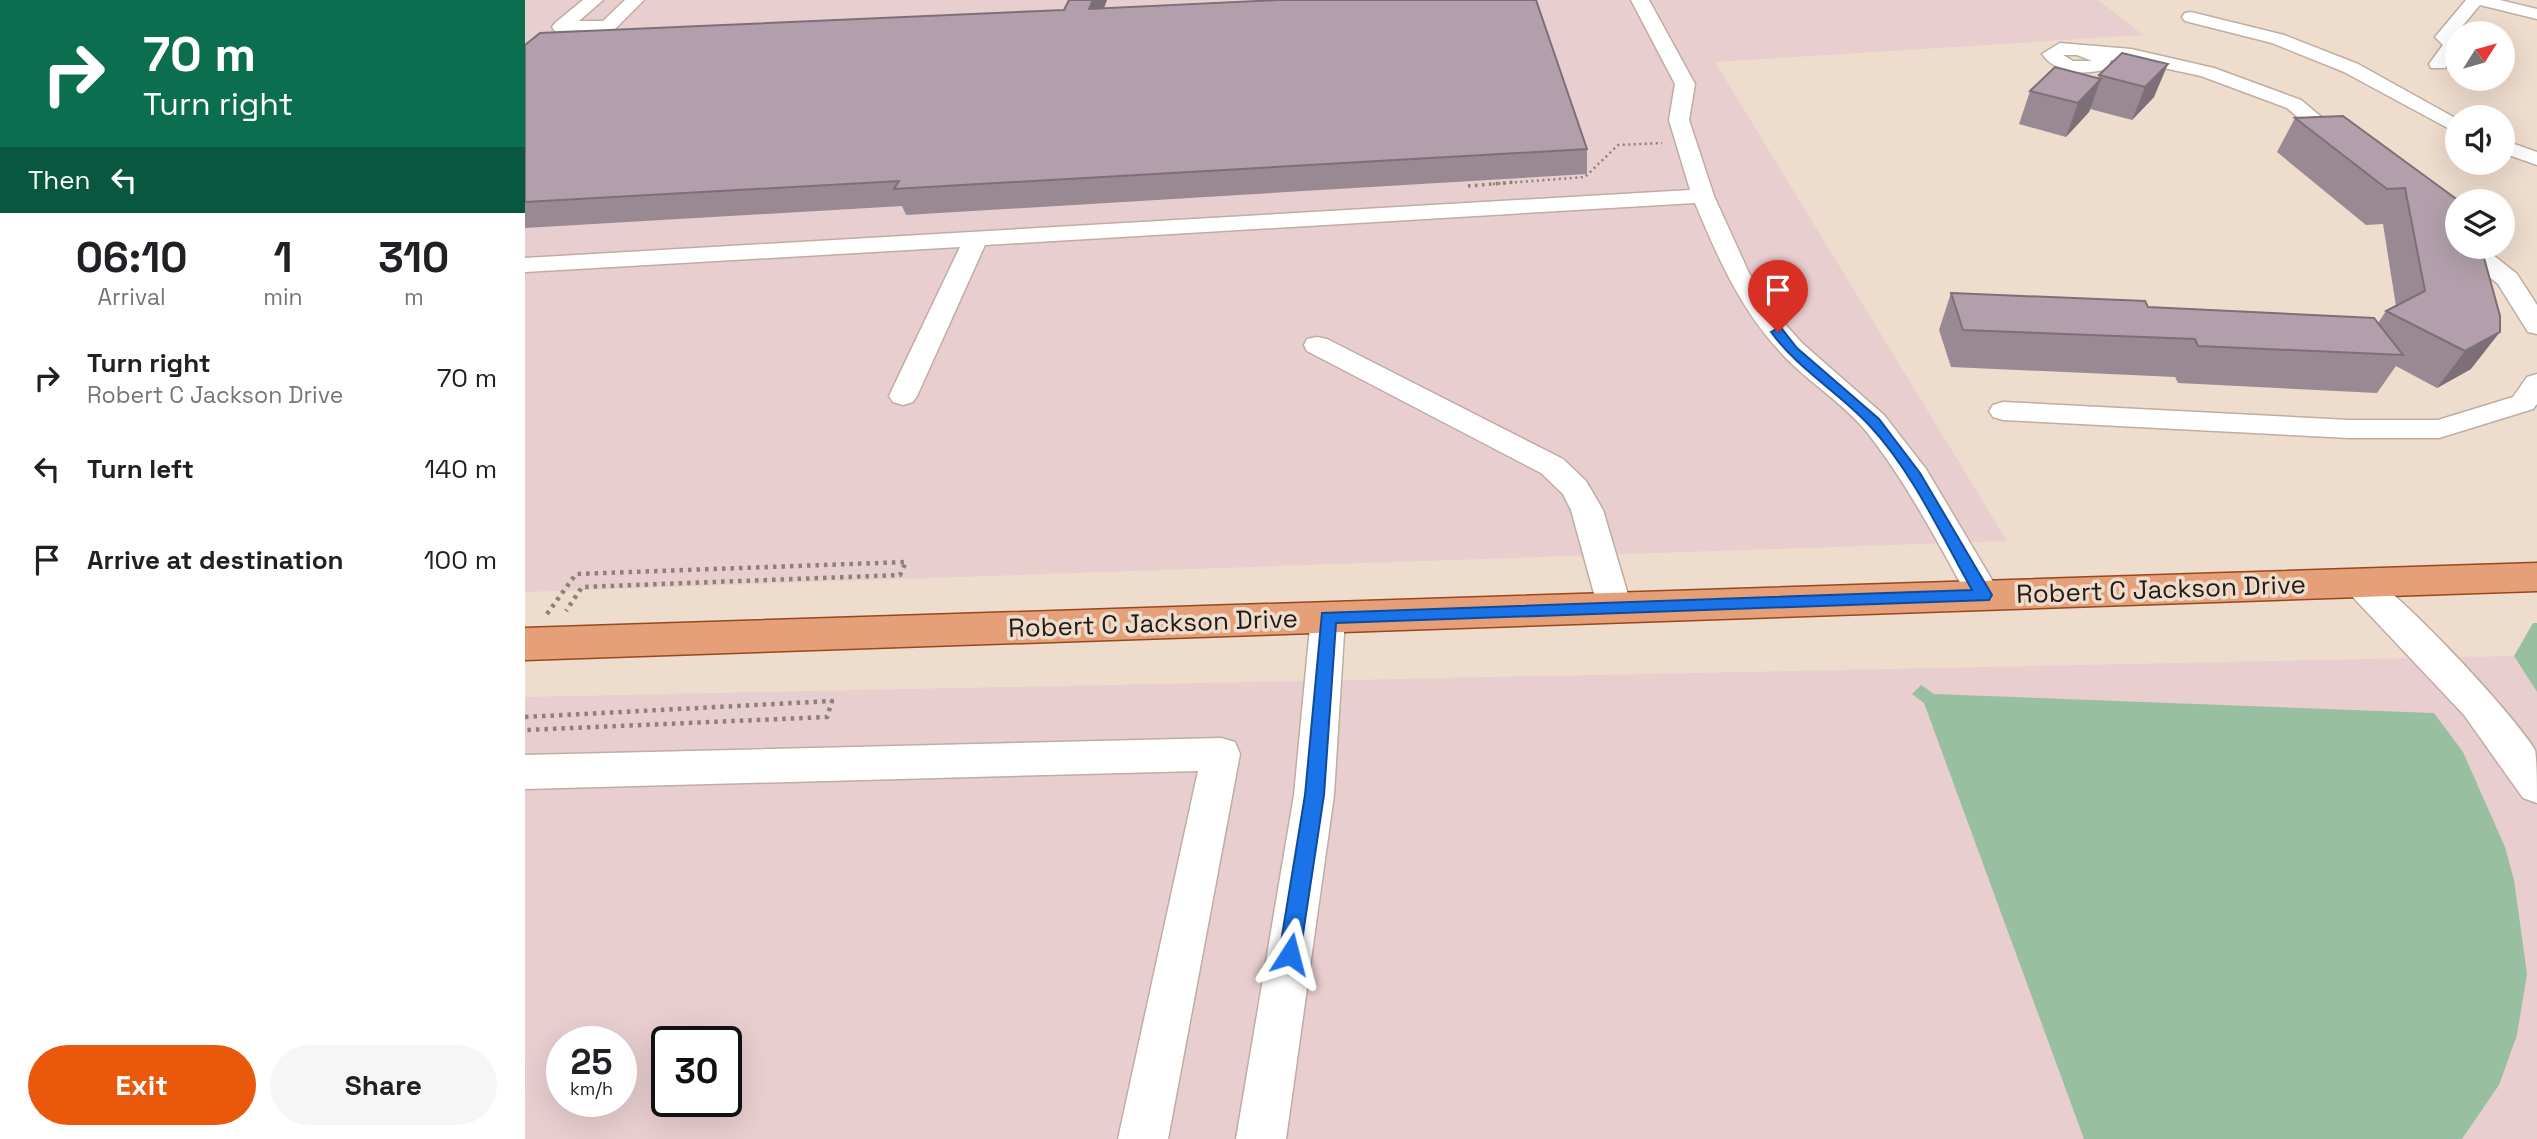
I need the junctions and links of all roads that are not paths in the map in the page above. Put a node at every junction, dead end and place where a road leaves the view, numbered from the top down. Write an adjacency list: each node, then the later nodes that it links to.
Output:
1 (594, 0): 7 (street)
2 (635, 0): 7 (street)
3 (1640, 0): 15 (street)
4 (2477, 0): 5 (street); 10 (street)
5 (2537, 13)
6 (2191, 17): 11 (street)
7 (561, 27): 8 (street)
8 (543, 41)
9 (2094, 53): 14 (street)
10 (2438, 64)
11 (2445, 121)
12 (2515, 151): 13 (street)
13 (2537, 159)
14 (2364, 161)
15 (1703, 197): 16 (street); 26 (street)
16 (976, 239): 18 (street); 21 (street)
17 (2483, 259): 19 (street)
18 (525, 265)
19 (2537, 326)
20 (1317, 345): 27 (street)
21 (903, 396)
22 (2532, 399): 23 (street)
23 (2003, 411)
24 (2537, 577): 25 (main road, Robert C Jackson Drive)
25 (2360, 583): 26 (main road, Robert C Jackson Drive); 31 (street)
26 (1984, 595): 27 (main road, Robert C Jackson Drive)
27 (1615, 608): 28 (main road, Robert C Jackson Drive)
28 (1328, 617): 29 (main road, Robert C Jackson Drive); 33 (street)
29 (532, 634)
30 (525, 772): 32 (street)
31 (2537, 786)
32 (1143, 1139)
33 (1261, 1139)

